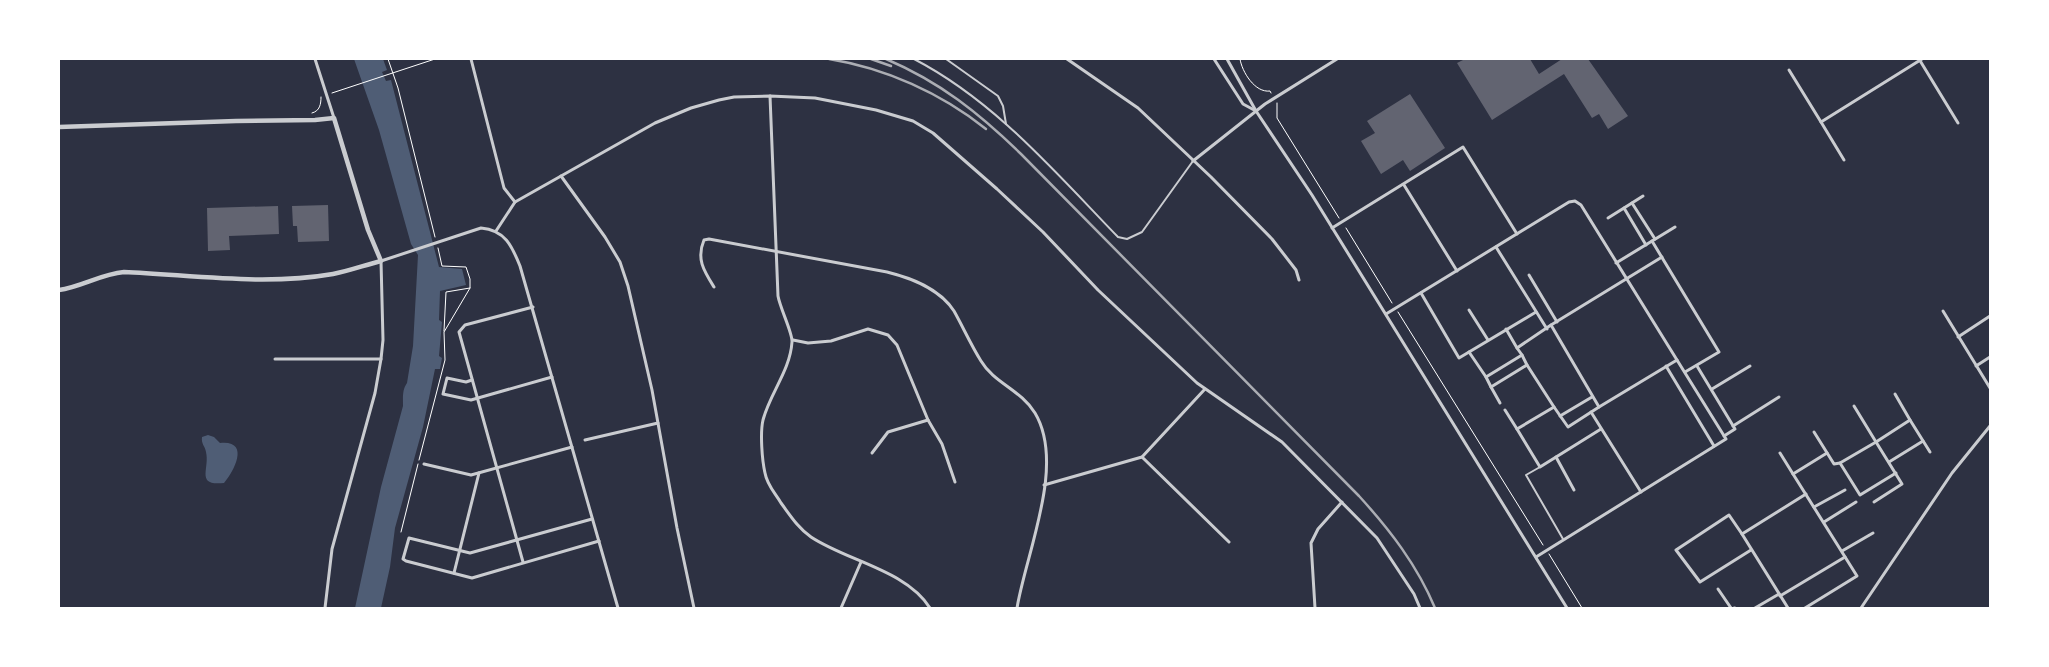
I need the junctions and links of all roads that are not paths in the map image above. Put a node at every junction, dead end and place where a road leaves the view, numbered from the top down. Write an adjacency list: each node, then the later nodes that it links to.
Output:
1 (315, 59): 13 (street)
2 (471, 59): 23 (street)
3 (914, 59): 15 (lane)
4 (946, 59): 15 (lane)
5 (1067, 59): 19 (street)
6 (1214, 59): 12 (street)
7 (1227, 59): 12 (street)
8 (1337, 59): 12 (street)
9 (1920, 59): 14 (street); 16 (street)
10 (1789, 70): 14 (street)
11 (770, 96): 20 (street); 34 (street); 76 (street)
12 (1256, 111): 19 (street); 28 (street)
13 (334, 118): 17 (street); 36 (street)
14 (1821, 122): 18 (street)
15 (1006, 124): 19 (lane)
16 (1958, 124)
17 (59, 127)
18 (1844, 160)
19 (1193, 161): 41 (street)
20 (561, 176): 23 (street); 91 (street)
21 (1404, 185): 28 (street); 30 (street); 38 (street)
22 (1643, 196): 24 (street)
23 (515, 202): 29 (street)
24 (1632, 203): 25 (street); 31 (street)
25 (1624, 208): 26 (street); 32 (street)
26 (1608, 218)
27 (1675, 227): 31 (street)
28 (1332, 228): 49 (street)
29 (496, 231): 36 (street); 45 (street)
30 (1517, 234): 33 (street); 37 (street)
31 (1653, 240): 32 (street); 35 (street)
32 (1646, 245): 37 (street)
33 (1496, 247): 38 (street); 48 (street)
34 (776, 251): 42 (street); 56 (street); 118 (street)
35 (1662, 258): 40 (street); 67 (street)
36 (381, 261): 43 (street); 63 (street)
37 (1616, 263): 40 (street)
38 (1457, 271): 44 (street)
39 (1529, 275): 51 (street)
40 (1626, 279): 51 (street); 64 (street)
41 (1299, 280)
42 (714, 287)
43 (59, 290)
44 (1421, 293): 49 (street); 59 (street)
45 (533, 307): 71 (street); 73 (street)
46 (1469, 310): 57 (street)
47 (1943, 311): 55 (street)
48 (1536, 312): 53 (street); 54 (street)
49 (1386, 314): 138 (street)
50 (1990, 316): 55 (street)
51 (1557, 322): 52 (street)
52 (1551, 325): 54 (street); 79 (street)
53 (1506, 329): 57 (street); 58 (street)
54 (1547, 329): 58 (street)
55 (1958, 337): 69 (street)
56 (793, 340): 89 (street); 141 (street)
57 (1488, 340): 59 (street)
58 (1517, 348): 60 (street)
59 (1469, 352): 72 (street)
60 (1522, 355): 65 (street); 72 (street)
61 (1990, 357): 69 (street)
62 (275, 359): 63 (street)
63 (381, 359): 145 (street)
64 (1677, 360): 66 (street); 70 (street)
65 (1527, 364): 74 (street); 84 (street)
66 (1666, 366): 85 (street); 101 (street)
67 (1697, 366): 70 (street); 77 (street)
68 (1750, 366): 77 (street)
69 (1976, 366): 75 (street)
70 (1685, 372): 97 (street)
71 (552, 377): 80 (street); 102 (street)
72 (1486, 377): 74 (street)
73 (472, 380): 80 (street); 80 (street)
74 (1491, 387): 82 (street)
75 (1990, 388)
76 (1205, 389): 107 (street); 123 (street)
77 (1712, 389): 92 (street)
78 (1895, 394): 90 (street)
79 (1592, 397): 85 (street); 88 (street)
80 (477, 398): 113 (street)
81 (1779, 398): 92 (street)
82 (1500, 403)
83 (1854, 406): 100 (street)
84 (1554, 407): 88 (street); 95 (street)
85 (1599, 407): 87 (street)
86 (1505, 410): 95 (street)
87 (1591, 412): 88 (street); 94 (street)
88 (1560, 416)
89 (928, 420): 104 (street); 117 (street)
90 (1910, 420): 99 (street); 100 (street)
91 (658, 423): 98 (street); 147 (street)
92 (1733, 426): 97 (street)
93 (1990, 426): 158 (street)
94 (1601, 428): 108 (street); 121 (street)
95 (1516, 429): 112 (street)
96 (1814, 432): 106 (street)
97 (1724, 436): 101 (street)
98 (585, 440)
99 (1923, 441): 103 (street); 109 (street)
100 (1876, 442): 109 (street); 111 (street)
101 (1714, 446): 121 (street)
102 (572, 447): 113 (street); 127 (street)
103 (1930, 452)
104 (872, 453)
105 (1780, 453): 116 (street)
106 (1827, 453): 111 (street); 116 (street)
107 (1142, 457): 118 (street); 134 (street)
108 (1556, 457): 112 (street); 119 (street)
109 (1889, 462): 115 (street)
110 (424, 464): 114 (street)
111 (1840, 464): 115 (street)
112 (1540, 466): 132 (lane)
113 (497, 468): 114 (street); 131 (street)
114 (479, 473): 136 (street)
115 (1896, 473): 125 (street)
116 (1794, 474): 122 (street)
117 (955, 482)
118 (1044, 485): 150 (street)
119 (1574, 490)
120 (1845, 490): 126 (street)
121 (1641, 492): 132 (street)
122 (1806, 494): 126 (street); 130 (street)
123 (1342, 502): 151 (street); 152 (street)
124 (1856, 502): 128 (street)
125 (1874, 502)
126 (1814, 507): 128 (street)
127 (592, 519): 131 (street); 133 (street)
128 (1824, 522): 137 (street)
129 (1873, 533): 137 (street)
130 (1742, 534): 135 (street); 135 (street)
131 (517, 540): 136 (street); 140 (street)
132 (1564, 540): 138 (street)
133 (599, 541): 140 (street); 146 (street)
134 (1229, 542)
135 (1751, 550): 144 (street)
136 (460, 551): 142 (street); 142 (street)
137 (1842, 551): 139 (street)
138 (1536, 556): 153 (street)
139 (1846, 557): 144 (street); 157 (street)
140 (523, 562): 142 (street)
141 (861, 562): 148 (street); 149 (street)
142 (454, 573)
143 (1718, 589): 154 (street)
144 (1780, 595): 155 (street); 156 (street)
145 (325, 608)
146 (618, 608)
147 (694, 608)
148 (841, 608)
149 (930, 608)
150 (1016, 608)
151 (1315, 608)
152 (1420, 608)
153 (1567, 608)
154 (1733, 608)
155 (1755, 608)
156 (1788, 608)
157 (1805, 608)
158 (1861, 608)

